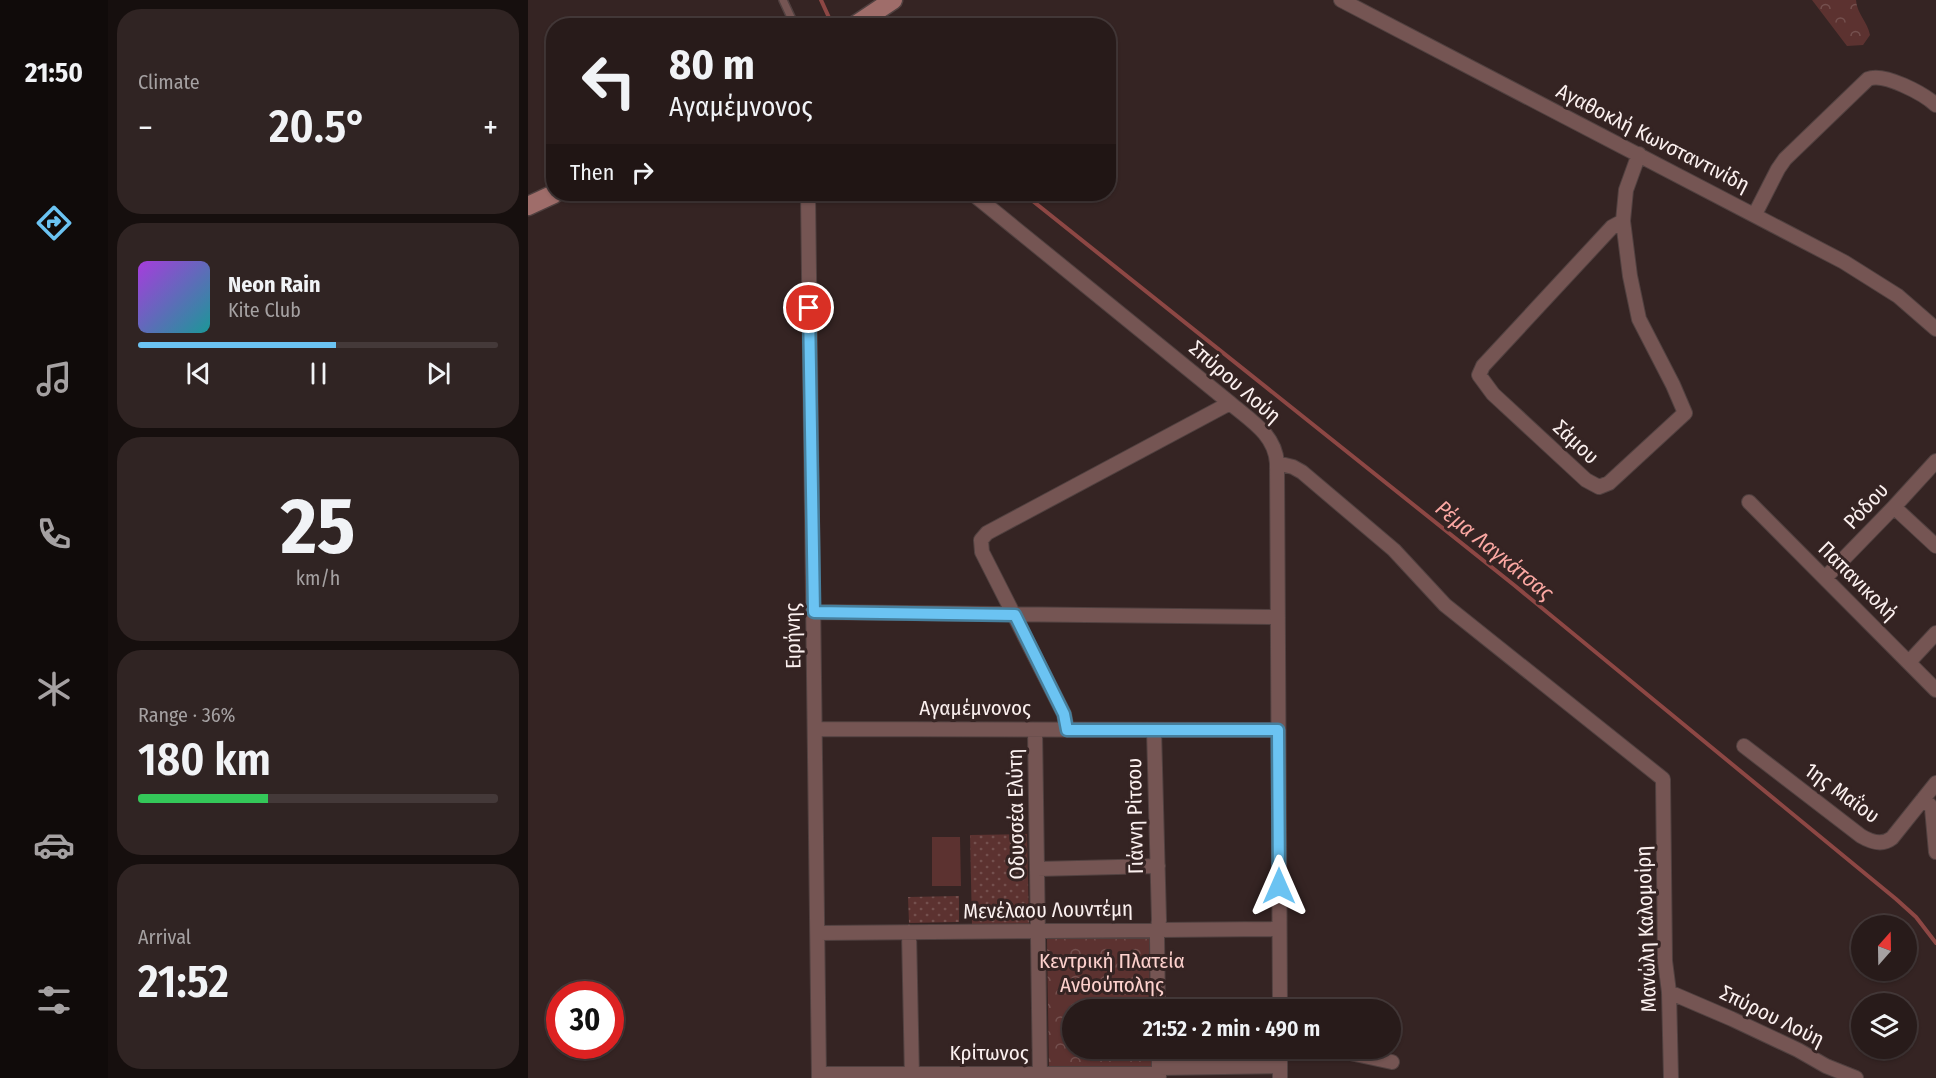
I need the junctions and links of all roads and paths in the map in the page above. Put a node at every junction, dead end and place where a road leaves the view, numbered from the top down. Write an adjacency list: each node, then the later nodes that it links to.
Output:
1 (783, 0): 4 (lane)
2 (893, 0): 5 (street)
3 (1341, 0): 7 (street, Αγαθοκλή Κωνσταντινίδη)
4 (791, 18)
5 (866, 18)
6 (1934, 99): 12 (street)
7 (1639, 154): 12 (street, Αγαθοκλή Κωνσταντινίδη); 13 (street, Σάμου)
8 (546, 198): 11 (street)
9 (808, 201): 22 (street, Ειρήνης)
10 (983, 201): 15 (street, Σπύρου Λούη)
11 (528, 207)
12 (1755, 214): 14 (street, Αγαθοκλή Κωνσταντινίδη)
13 (1623, 221): 13 (street, Σάμου)
14 (1936, 329)
15 (1230, 403): 17 (street, Σπύρου Λούη); 23 (street)
16 (1936, 461): 19 (street, Ρόδου)
17 (1277, 463): 24 (street, Σπύρου Λούη); 44 (street, Μανώλη Καλομοίρη)
18 (1749, 502): 21 (street, Παπανικολή)
19 (1894, 507): 20 (street); 21 (street, Ρόδου)
20 (1936, 546)
21 (1825, 578): 26 (street, Παπανικολή)
22 (814, 612): 23 (street); 28 (street, Ειρήνης)
23 (1015, 615): 24 (street); 30 (street)
24 (1278, 617): 32 (street, Σπύρου Λούη)
25 (1936, 633): 26 (street)
26 (1909, 662): 27 (street, Παπανικολή)
27 (1936, 690)
28 (815, 729): 29 (street, Αγαμέμνονoς); 43 (street, Ειρήνης)
29 (1035, 730): 30 (street, Αγαμέμνονoς); 38 (street, Οδυσσέα Ελύτη)
30 (1067, 730): 31 (street, Αγαμέμνονoς)
31 (1154, 730): 32 (street, Αγαμέμνονoς); 37 (street, Γιάννη Ρίτσου)
32 (1278, 730): 39 (street, Σπύρου Λούη)
33 (1744, 746): 35 (street, 1ης Μαΐου)
34 (1936, 783): 35 (street, 1ης Μαΐου)
35 (1924, 798): 36 (street)
36 (1936, 852)
37 (1158, 866): 38 (street); 40 (street, Γιάννη Ρίτσου)
38 (1037, 869): 41 (street, Οδυσσέα Ελύτη)
39 (1279, 929): 40 (street, Μενέλαου Λουντέμη); 46 (street, Σπύρου Λούη)
40 (1158, 930): 41 (street, Μενέλαου Λουντέμη); 45 (street, Γιάννη Ρίτσου)
41 (1038, 931): 42 (street, Μενέλαου Λουντέμη); 53 (street, Οδυσσέα Ελύτη)
42 (909, 932): 43 (street, Μενέλαου Λουντέμη); 52 (street)
43 (818, 933): 51 (street, Ειρήνης)
44 (1669, 992): 54 (street, Μανώλη Καλομοίρη); 55 (street, Σπύρου Λούη)
45 (1158, 999)
46 (1280, 999)
47 (1378, 1059): 48 (street)
48 (1392, 1062)
49 (1280, 1072): 50 (street, Κρίτωνος)
50 (1159, 1074): 53 (street, Κρίτωνος)
51 (819, 1076): 52 (street, Κρίτωνος)
52 (912, 1076): 53 (street, Κρίτωνος)
53 (1040, 1076)
54 (1671, 1078)
55 (1856, 1078)

